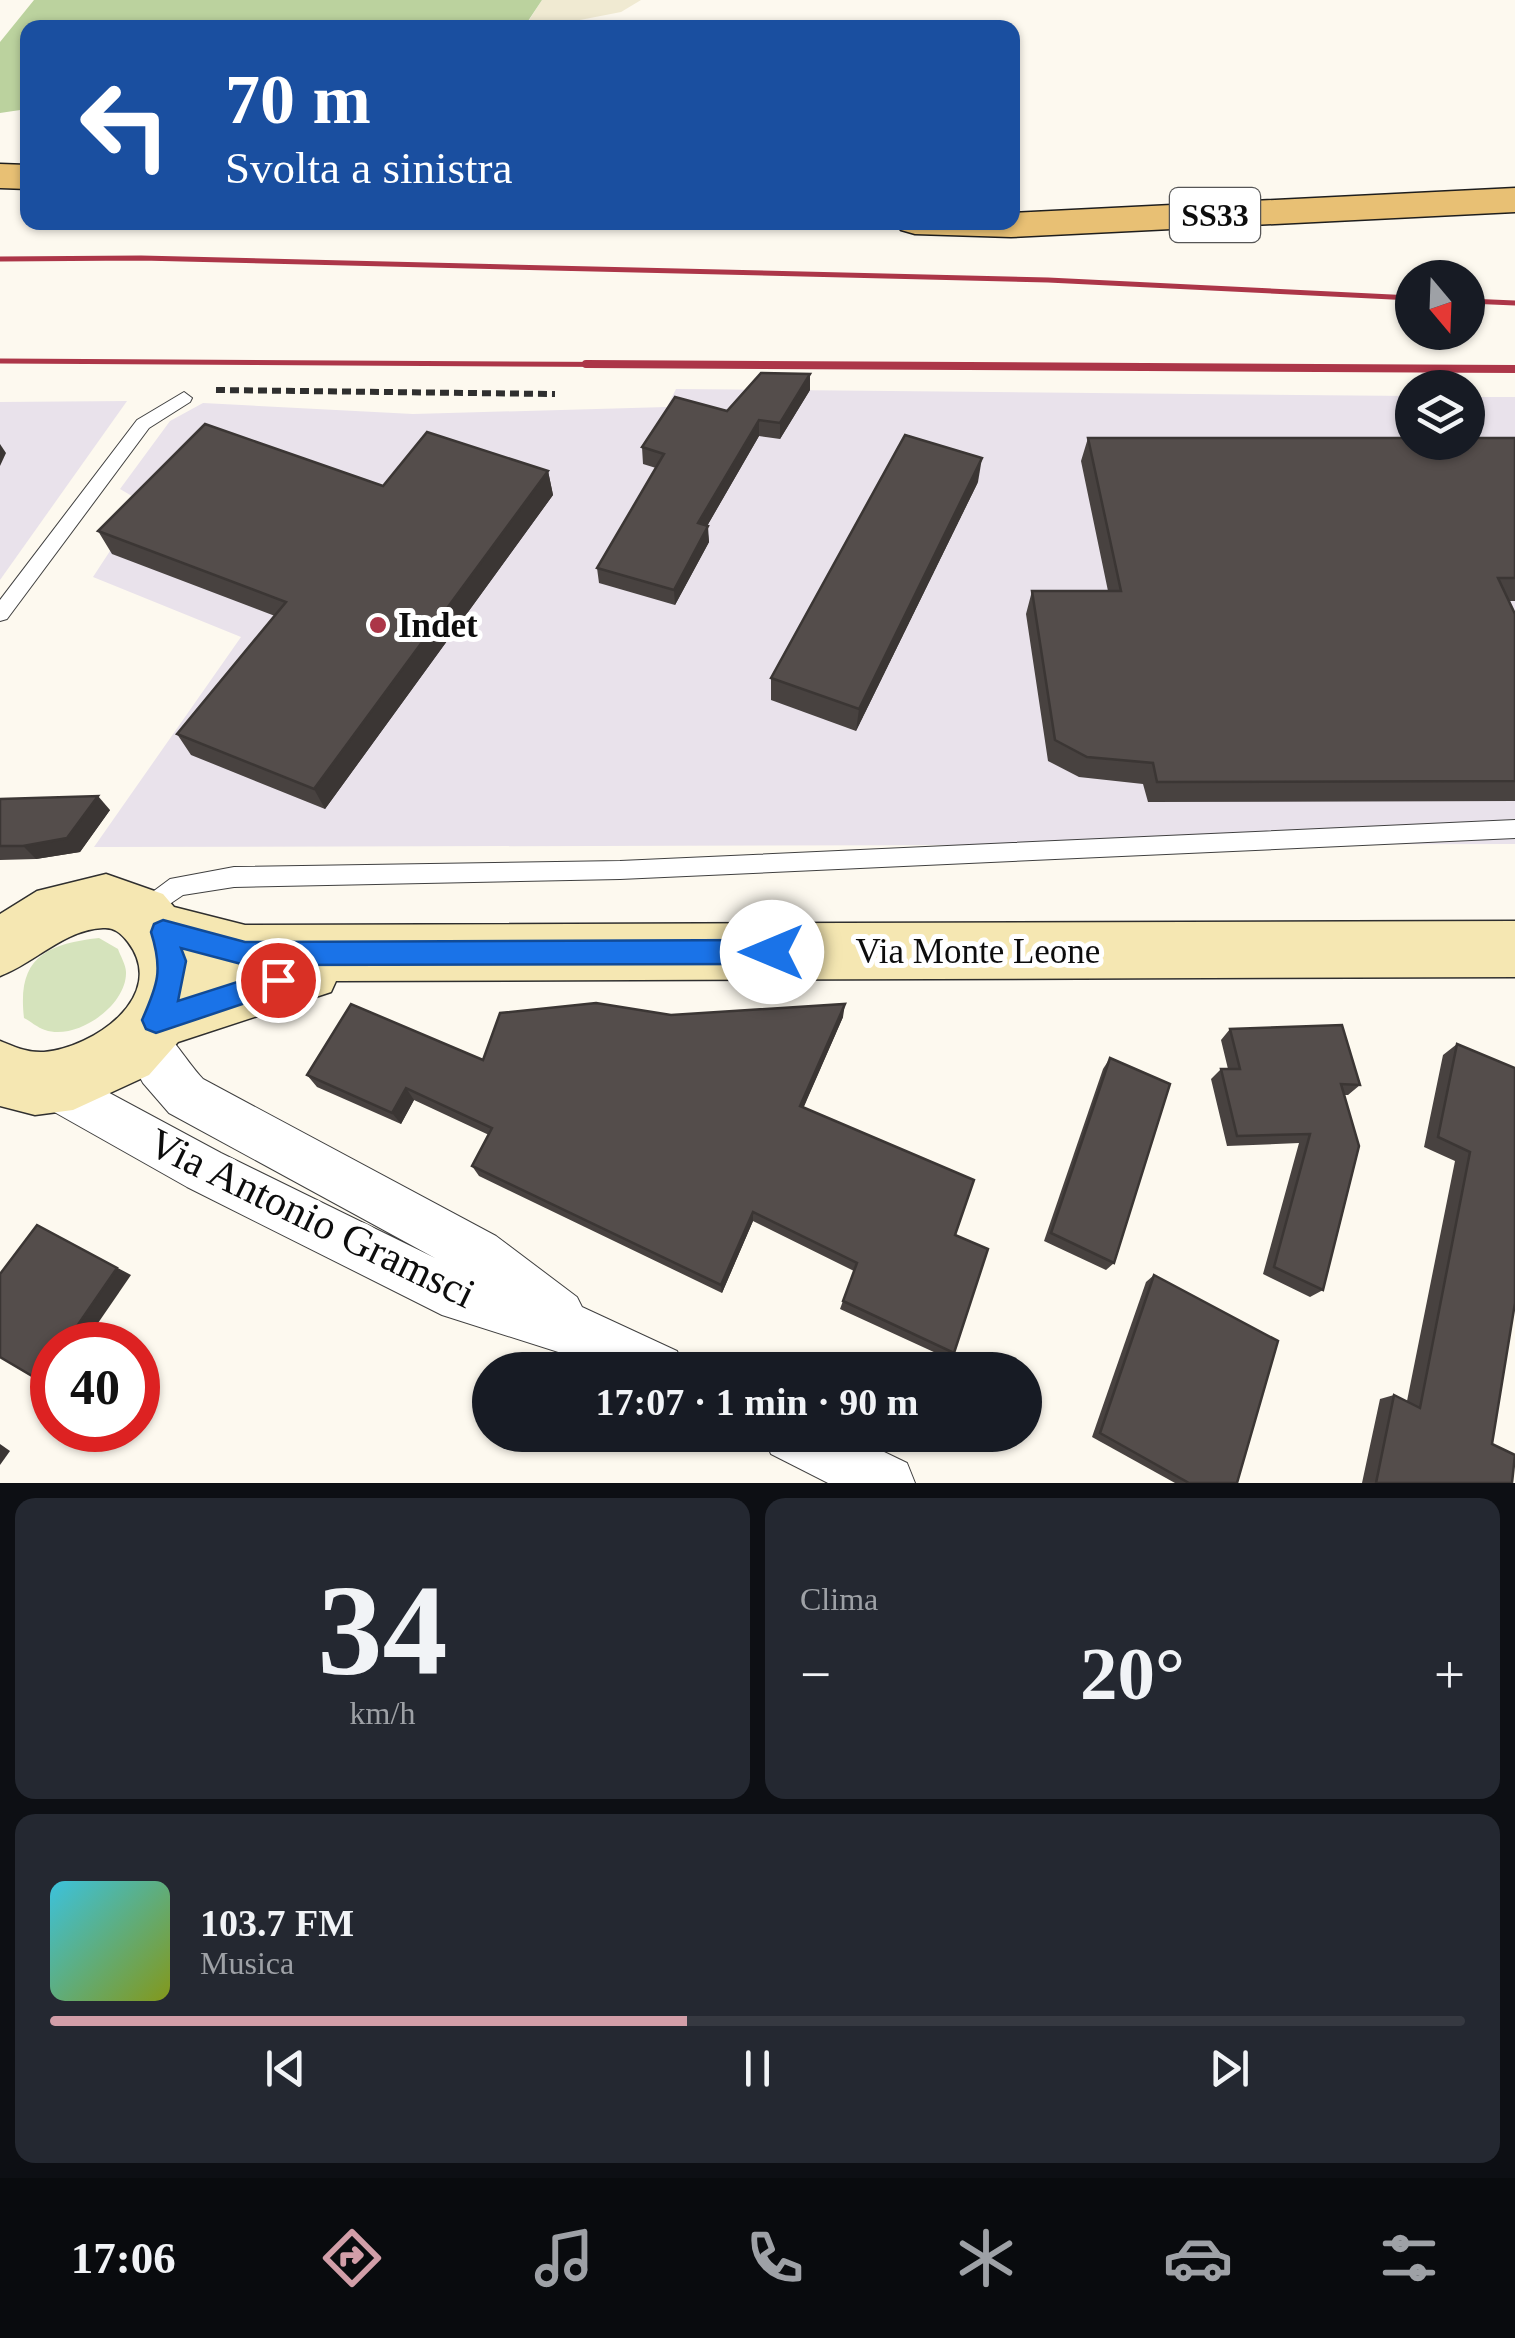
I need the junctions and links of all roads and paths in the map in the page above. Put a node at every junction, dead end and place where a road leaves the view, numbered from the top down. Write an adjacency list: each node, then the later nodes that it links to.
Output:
1 (1515, 200): 2 (main road, SS33)
2 (1020, 225)
3 (555, 394): 4 (path)
4 (184, 398): 5 (lane)
5 (0, 614)
6 (1515, 829): 7 (lane)
7 (153, 922): 8 (street, Via Monte Leone); 10 (street, Via Monte Leone); 11 (street)
8 (0, 948)
9 (1515, 948): 10 (street, Via Monte Leone)
10 (380, 954): 11 (street, Via Monte Leone)
11 (149, 1029): 12 (street, Via Monte Leone); 13 (street, Via Antonio Gramsci)
12 (25, 1078): 13 (street, Via Antonio Gramsci)
13 (582, 1333): 14 (street, Via Antonio Gramsci)
14 (621, 1352)
15 (824, 1452): 16 (street)
16 (887, 1483)

